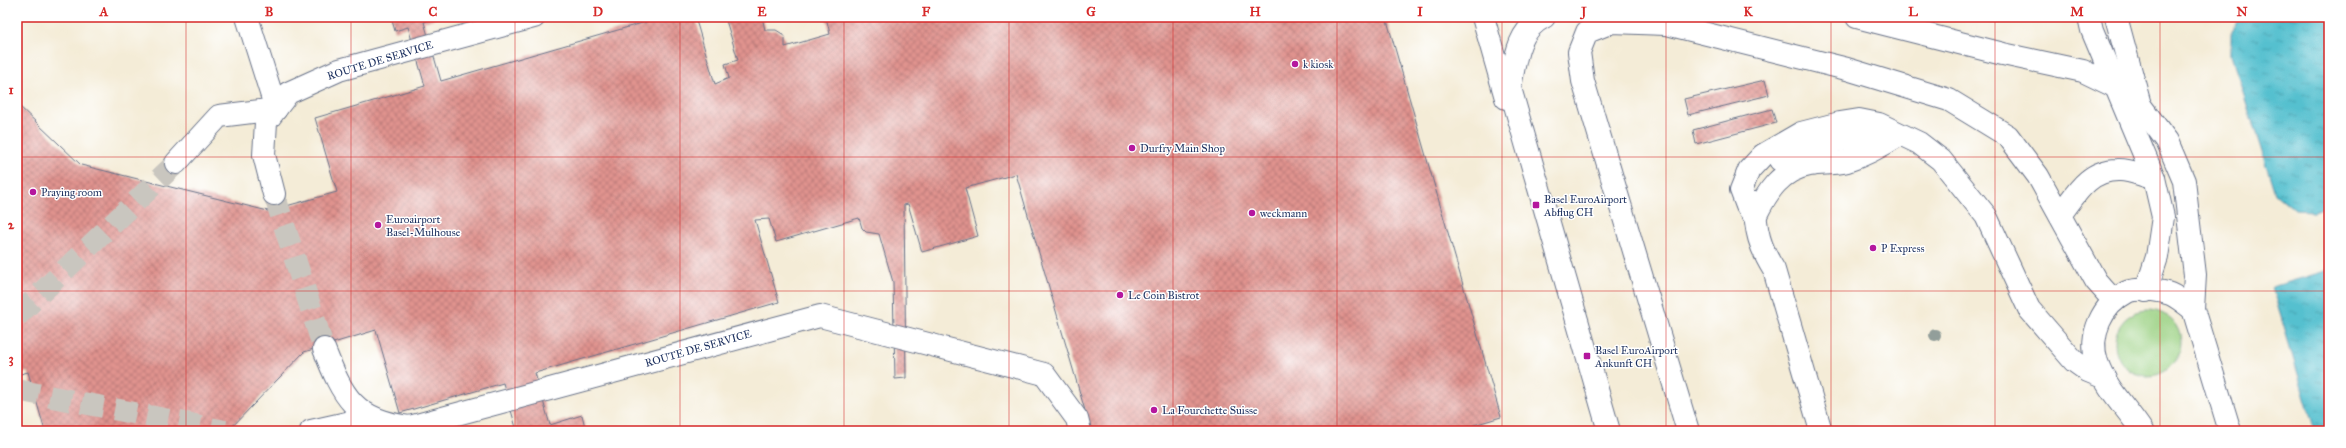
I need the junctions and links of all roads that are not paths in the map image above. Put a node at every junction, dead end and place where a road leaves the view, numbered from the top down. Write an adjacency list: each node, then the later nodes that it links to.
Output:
1 (247, 17): 11 (street)
2 (534, 17): 11 (street, ROUTE DE SERVICE)
3 (1482, 17): 27 (street)
4 (1544, 17): 28 (street)
5 (1857, 17): 9 (street)
6 (2089, 17): 9 (street)
7 (2116, 17): 10 (street)
8 (1659, 20): 16 (street); 29 (street)
9 (2114, 86): 10 (street); 14 (street)
10 (2140, 105): 20 (street)
11 (276, 109): 13 (street); 15 (street, ROUTE DE SERVICE)
12 (1900, 134): 17 (street); 17 (street); 22 (street)
13 (176, 164)
14 (2154, 178): 16 (street); 18 (street)
15 (274, 194)
16 (2060, 215): 19 (street)
17 (1755, 217): 30 (street)
18 (2146, 291): 19 (street); 20 (street)
19 (2114, 301): 22 (street)
20 (2193, 309): 31 (street)
21 (324, 349): 23 (street, ROUTE DE SERVICE)
22 (2105, 378): 24 (street)
23 (370, 424): 25 (street); 26 (street, ROUTE DE SERVICE)
24 (2141, 430)
25 (311, 431)
26 (1080, 431)
27 (1605, 431)
28 (1609, 431)
29 (1688, 431)
30 (1821, 431)
31 (2230, 431)

